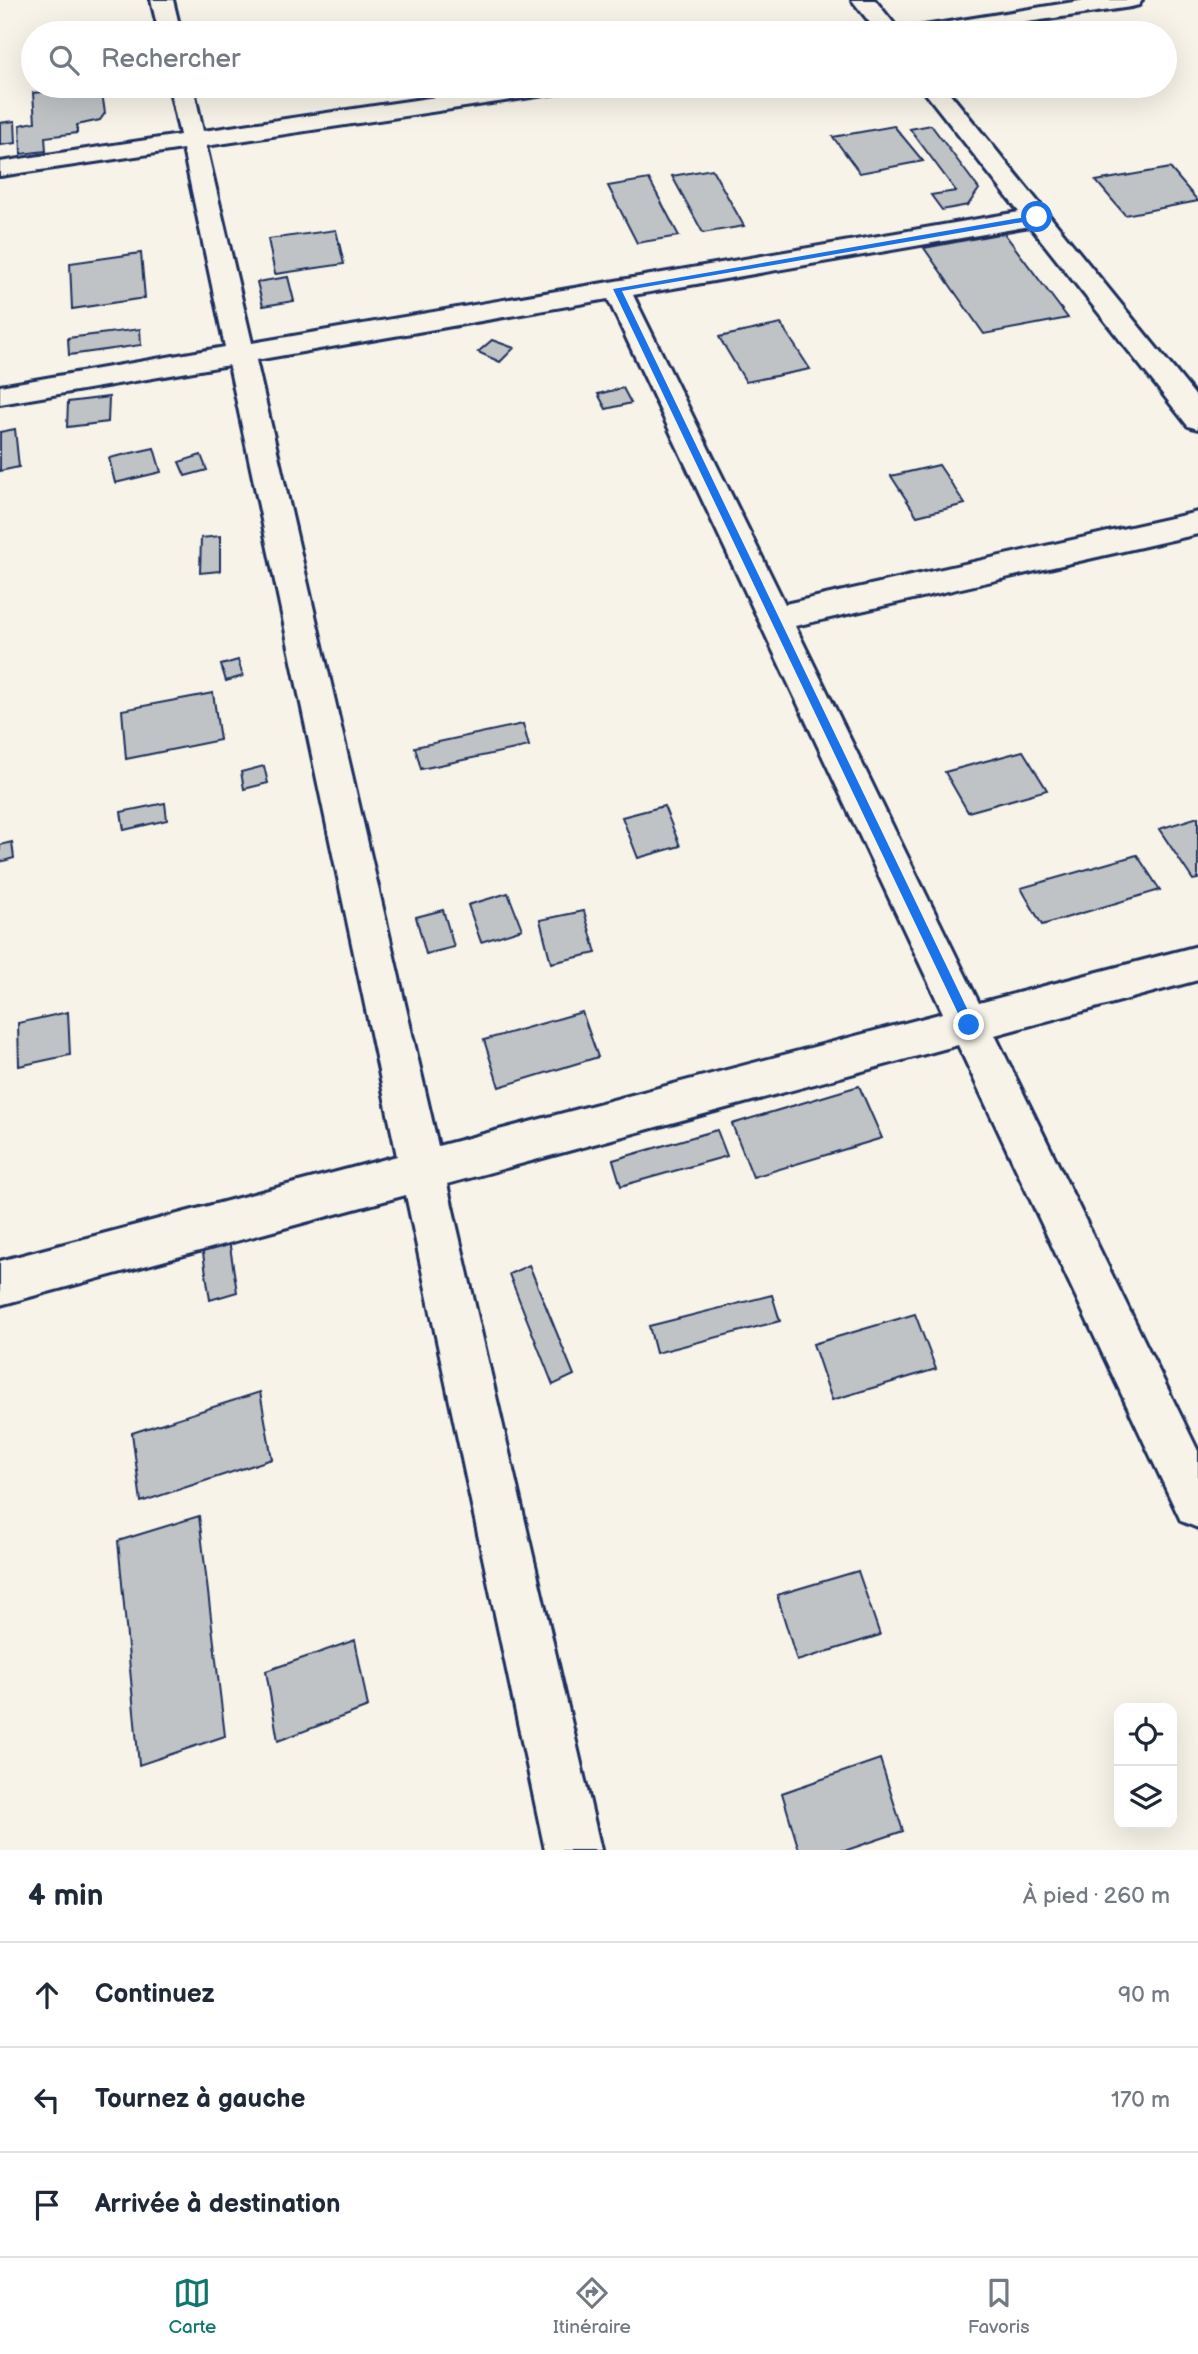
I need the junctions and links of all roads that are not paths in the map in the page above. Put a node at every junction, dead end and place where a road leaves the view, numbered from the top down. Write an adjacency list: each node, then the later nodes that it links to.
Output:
1 (162, 0): 4 (street)
2 (863, 0): 5 (street)
3 (1131, 0): 6 (street)
4 (167, 21)
5 (880, 21)
6 (989, 21)
7 (184, 98): 10 (street)
8 (476, 98): 10 (street)
9 (942, 98): 12 (street)
10 (193, 140): 11 (street); 14 (street)
11 (0, 169)
12 (1037, 217): 13 (street); 16 (street)
13 (617, 289): 14 (street); 18 (street)
14 (241, 354): 15 (street); 21 (street)
15 (0, 396)
16 (1198, 419)
17 (1198, 523): 18 (street)
18 (774, 619): 20 (street)
19 (1198, 964): 20 (street)
20 (969, 1025): 21 (street); 23 (street)
21 (422, 1170): 22 (street); 24 (street)
22 (0, 1283)
23 (1198, 1504)
24 (573, 1850)

